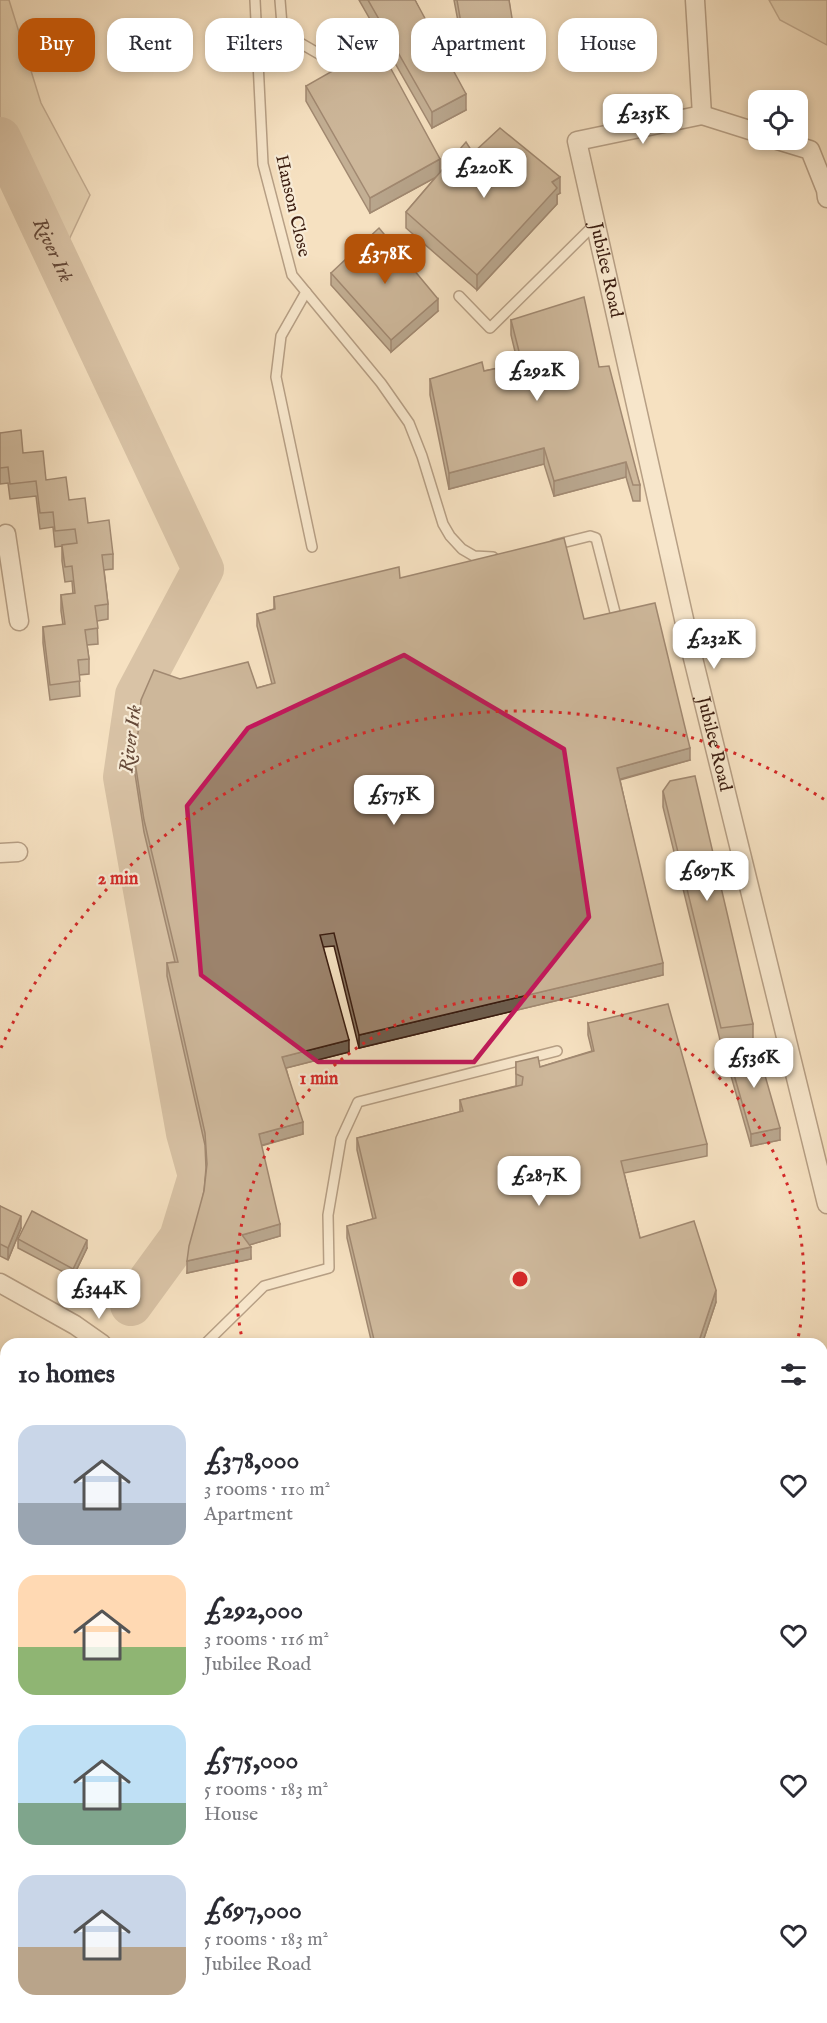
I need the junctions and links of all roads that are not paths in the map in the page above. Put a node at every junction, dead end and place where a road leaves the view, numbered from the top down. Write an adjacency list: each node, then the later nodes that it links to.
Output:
1 (255, 0): 10 (lane, Hanson Close)
2 (280, 0): 4 (lane)
3 (695, 0): 5 (street)
4 (316, 52)
5 (702, 115): 6 (street); 9 (street, Jubilee Road)
6 (748, 130)
7 (808, 149): 8 (street)
8 (827, 198)
9 (595, 224): 11 (lane); 22 (street, Jubilee Road)
10 (306, 292): 13 (lane); 15 (lane)
11 (459, 296)
12 (6, 534): 16 (street)
13 (312, 547)
14 (544, 547): 17 (lane)
15 (504, 555)
16 (6, 573): 18 (street)
17 (617, 620)
18 (19, 621)
19 (18, 852): 20 (street)
20 (0, 854)
21 (556, 1051): 26 (lane)
22 (823, 1171): 23 (street, Jubilee Road)
23 (827, 1204)
24 (0, 1283): 25 (street)
25 (94, 1338)
26 (215, 1338)

